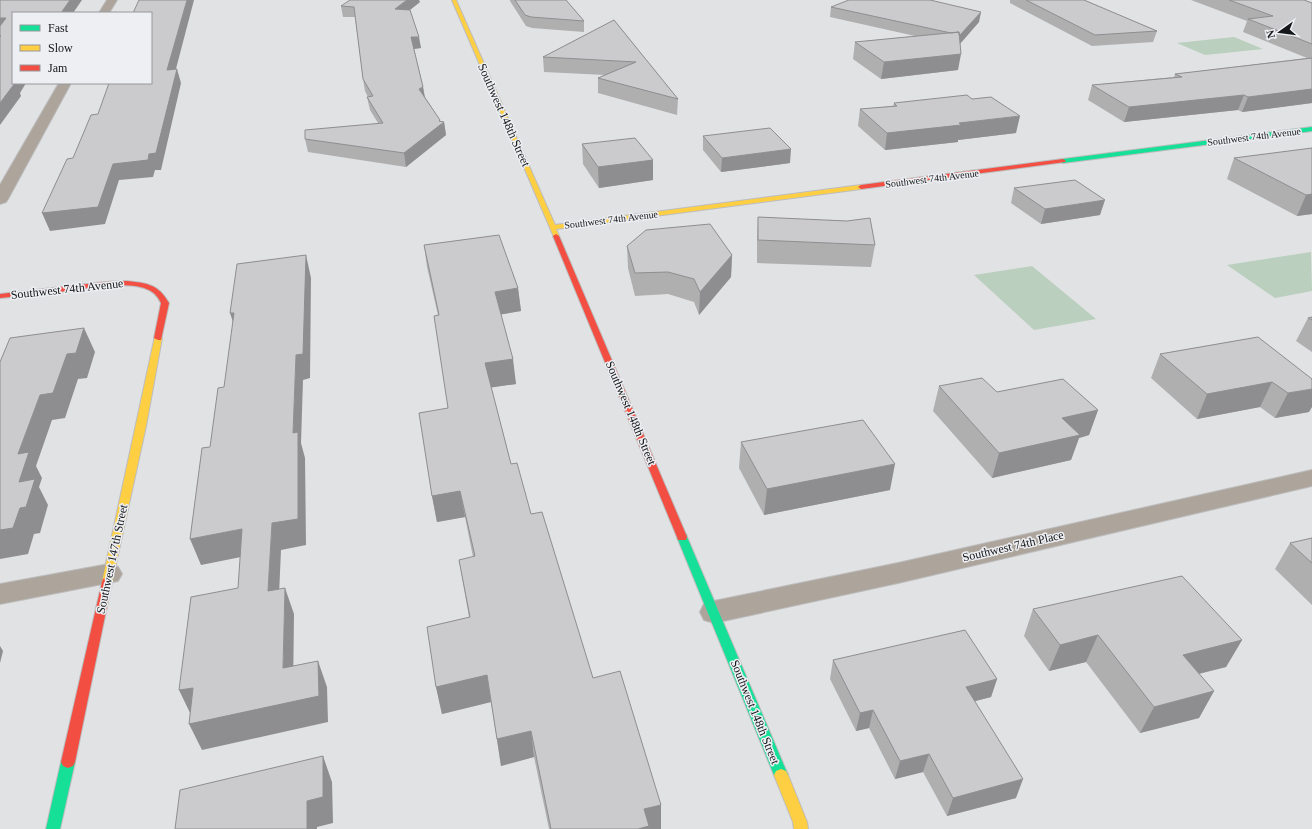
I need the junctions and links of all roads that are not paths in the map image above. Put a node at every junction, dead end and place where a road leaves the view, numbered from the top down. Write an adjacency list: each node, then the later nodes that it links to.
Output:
1 (112, 0): 3 (street)
2 (454, 0): 7 (street, Southwest 148th Street)
3 (105, 12)
4 (64, 84): 6 (street)
5 (1312, 129): 7 (street, Southwest 74th Avenue)
6 (0, 199)
7 (553, 226): 13 (street, Southwest 148th Street)
8 (157, 291): 9 (street, Southwest 74th Avenue); 11 (street, Southwest 147th Street)
9 (0, 296)
10 (1312, 478): 13 (street, Southwest 74th Place)
11 (109, 574): 12 (street); 14 (street, Southwest 147th Street)
12 (0, 594)
13 (714, 612): 15 (street, Southwest 148th Street)
14 (53, 829)
15 (801, 829)

